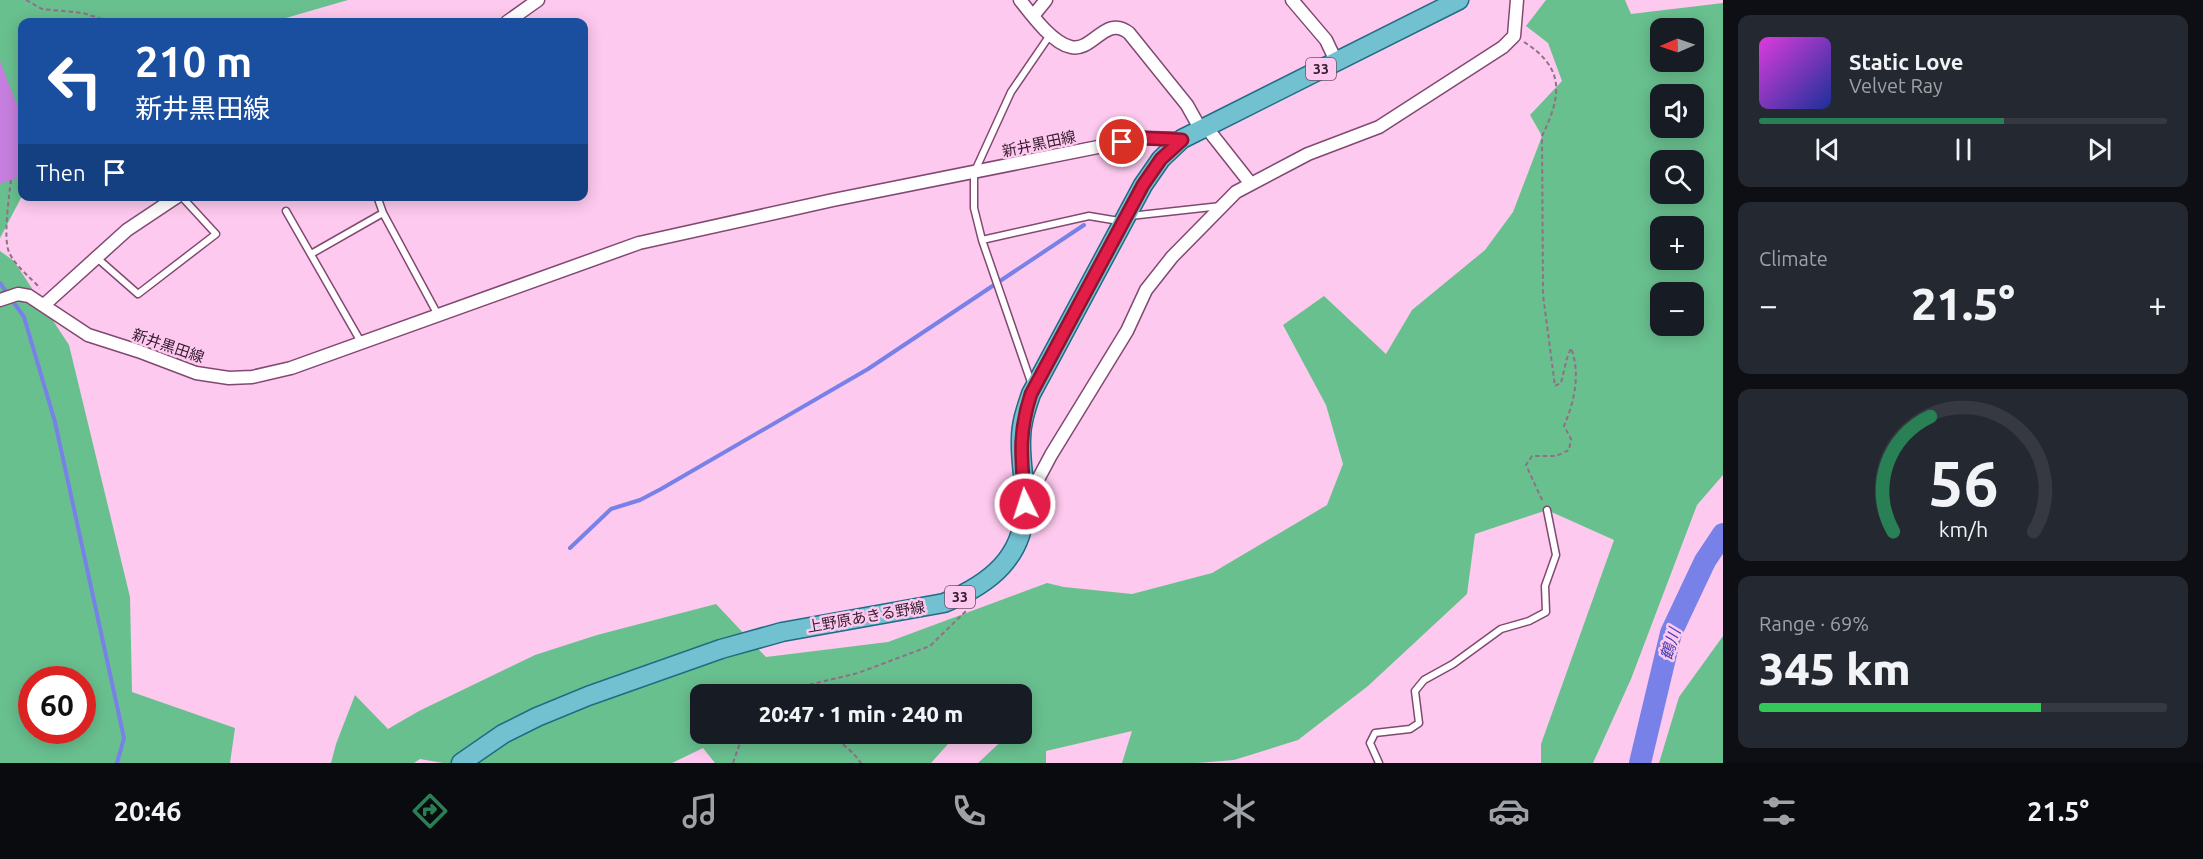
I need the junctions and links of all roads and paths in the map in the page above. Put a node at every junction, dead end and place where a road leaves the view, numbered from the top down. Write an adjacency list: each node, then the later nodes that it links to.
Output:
1 (26, 0): 9 (path)
2 (538, 0): 10 (street)
3 (1020, 0): 8 (street)
4 (1046, 0): 8 (street)
5 (1292, 0): 13 (street)
6 (1459, 0): 13 (main road, 上野原あきる野線 / 33)
7 (1517, 0): 12 (street)
8 (1033, 16): 11 (street)
9 (99, 18)
10 (513, 18)
11 (1050, 35): 14 (street); 16 (lane)
12 (1514, 36): 18 (street); 35 (path)
13 (1336, 62): 14 (main road, 上野原あきる野線 / 33)
14 (1203, 128): 15 (main road, 上野原あきる野線 / 33); 18 (street)
15 (1182, 140): 16 (street, 新井黒田線); 25 (main road, 上野原あきる野線 / 33)
16 (974, 173): 26 (lane); 31 (street, 新井黒田線)
17 (11, 180): 30 (path)
18 (1251, 184): 22 (street)
19 (172, 201): 28 (street)
20 (185, 201): 28 (lane)
21 (379, 201): 24 (lane)
22 (1225, 205): 25 (lane); 34 (street)
23 (286, 211): 27 (lane)
24 (383, 213): 27 (lane); 31 (lane)
25 (1124, 219): 26 (lane); 33 (main road, 上野原あきる野線 / 33)
26 (982, 240): 33 (lane)
27 (311, 254): 32 (lane)
28 (96, 258): 30 (street)
29 (0, 300): 30 (street, 新井黒田線)
30 (44, 302): 32 (street, 新井黒田線)
31 (438, 315): 32 (street, 新井黒田線)
32 (362, 342)
33 (1033, 390): 34 (main road, 上野原あきる野線 / 33)
34 (1025, 504): 40 (main road, 上野原あきる野線 / 33)
35 (1547, 510): 43 (lane)
36 (970, 608): 37 (path)
37 (812, 684)
38 (740, 744): 41 (path)
39 (843, 744): 42 (path)
40 (461, 763)
41 (733, 763)
42 (861, 763)
43 (1379, 763)

